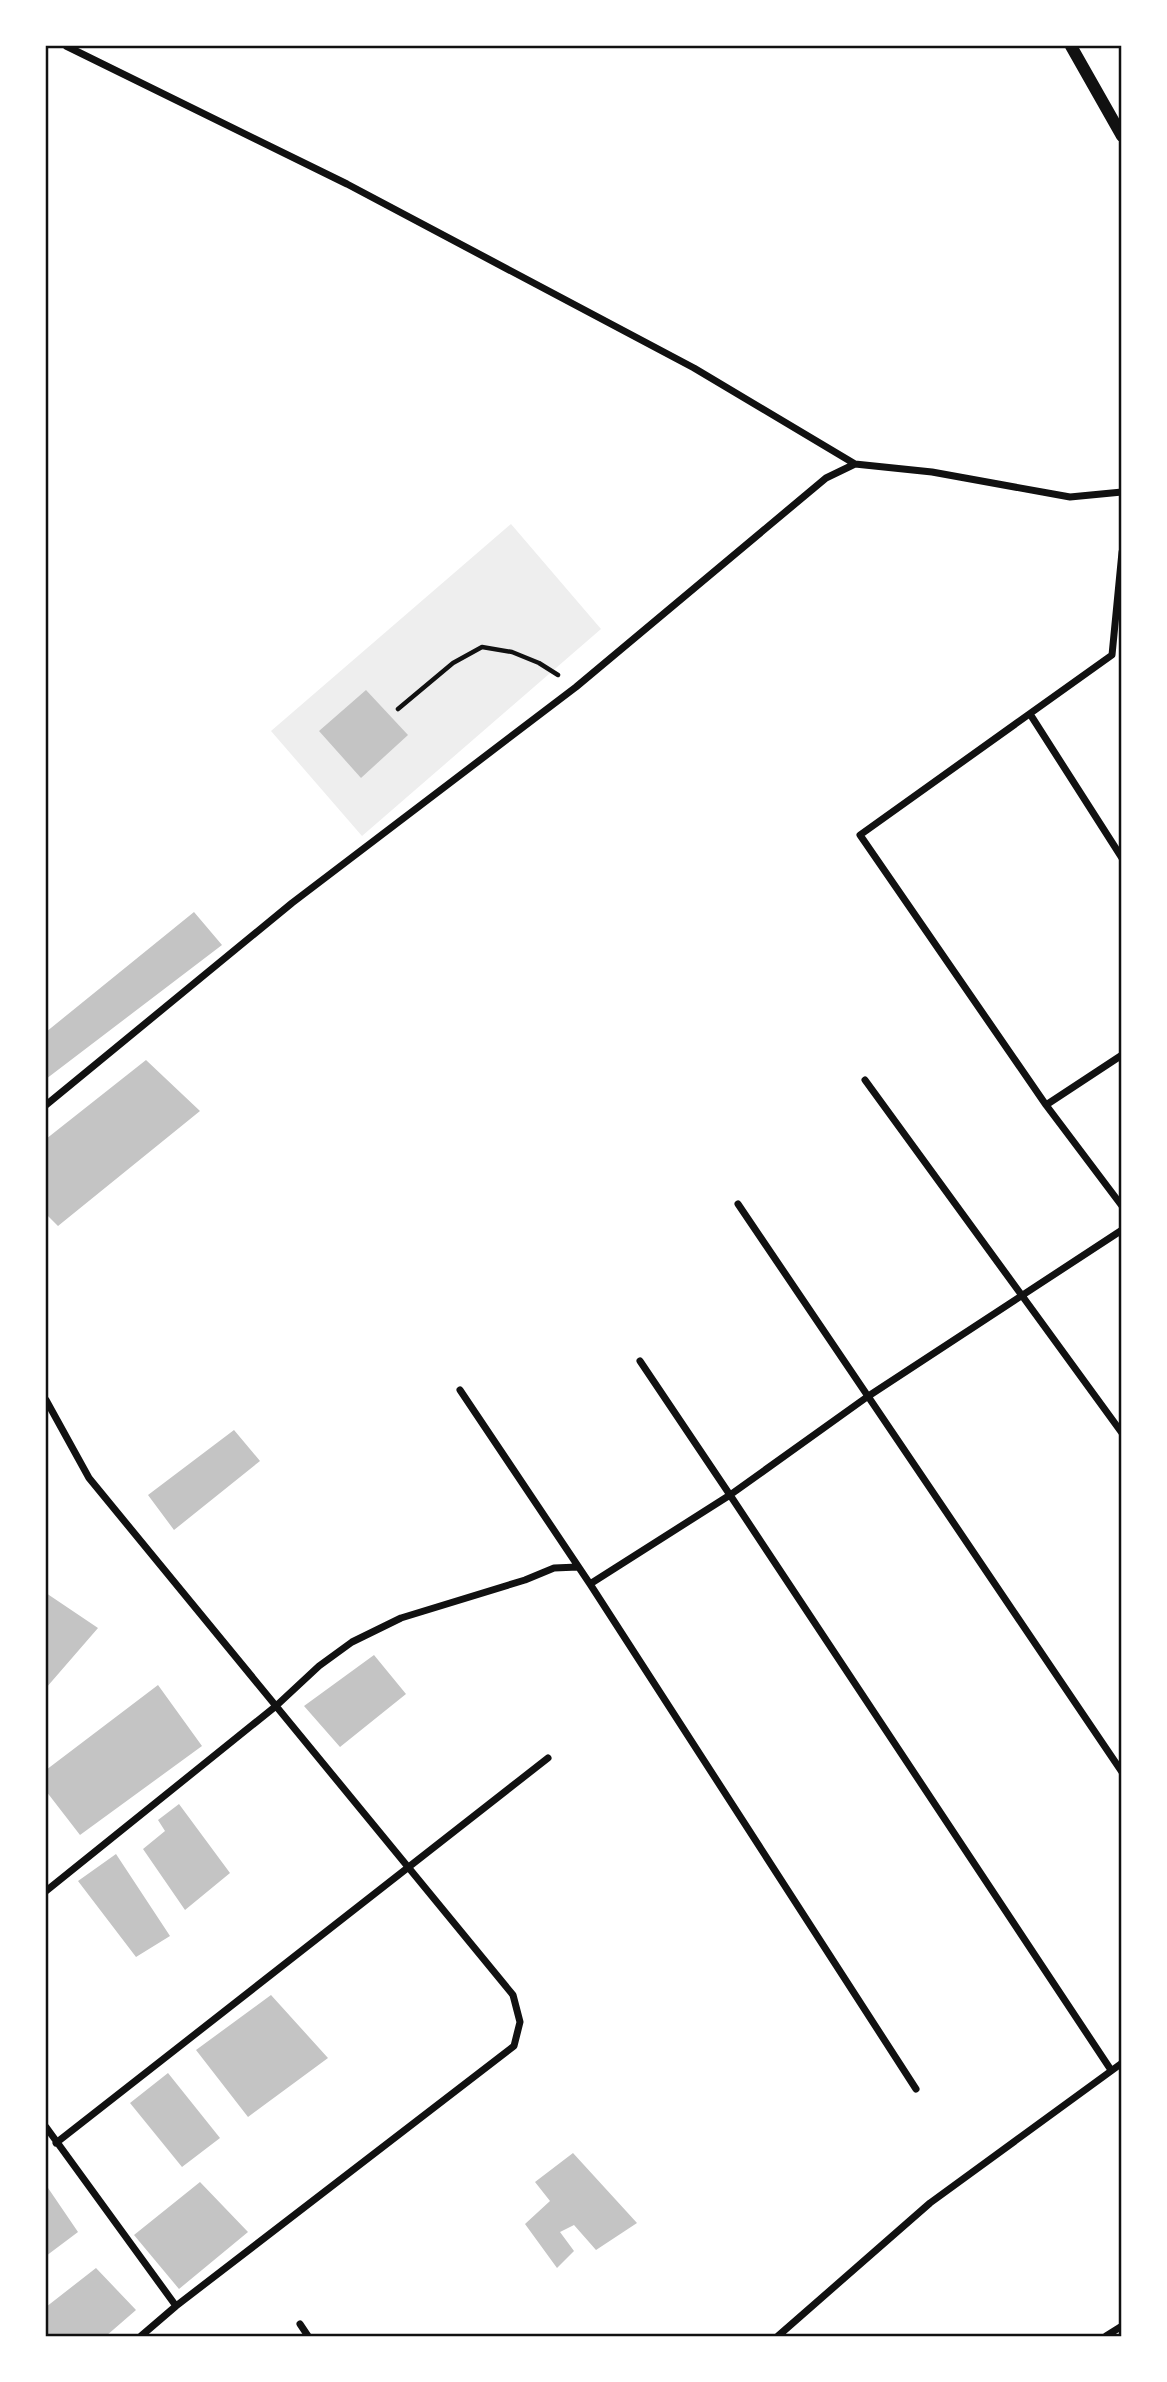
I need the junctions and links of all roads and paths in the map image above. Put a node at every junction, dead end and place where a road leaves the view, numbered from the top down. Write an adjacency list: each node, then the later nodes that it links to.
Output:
1 (66, 46): 4 (street)
2 (1071, 46): 3 (street)
3 (1122, 136)
4 (855, 464): 5 (street); 7 (street)
5 (1122, 492)
6 (1122, 552): 9 (street)
7 (576, 687): 8 (path); 13 (street)
8 (398, 709)
9 (1030, 714): 10 (street); 14 (street)
10 (1122, 858)
11 (1122, 1055): 14 (street)
12 (865, 1080): 18 (street)
13 (46, 1105)
14 (1046, 1105): 16 (street)
15 (738, 1204): 21 (street)
16 (1122, 1206)
17 (1122, 1230): 18 (street)
18 (1020, 1296): 21 (street); 23 (street)
19 (640, 1361): 24 (street)
20 (460, 1390): 25 (street)
21 (867, 1397): 24 (street); 29 (street)
22 (46, 1400): 27 (street)
23 (1122, 1433)
24 (730, 1495): 26 (street); 33 (street)
25 (578, 1567): 26 (street); 27 (street)
26 (590, 1584): 34 (street)
27 (276, 1706): 30 (street); 31 (street)
28 (548, 1758): 30 (street)
29 (1122, 1772)
30 (407, 1868): 36 (street); 37 (street)
31 (46, 1891)
32 (1122, 2063): 33 (street)
33 (1111, 2070): 42 (street)
34 (916, 2089)
35 (46, 2127): 36 (street)
36 (56, 2143): 37 (street)
37 (176, 2306): 40 (street)
38 (300, 2324): 41 (street)
39 (1122, 2326): 43 (street)
40 (141, 2336)
41 (308, 2336)
42 (778, 2336)
43 (1106, 2336)

